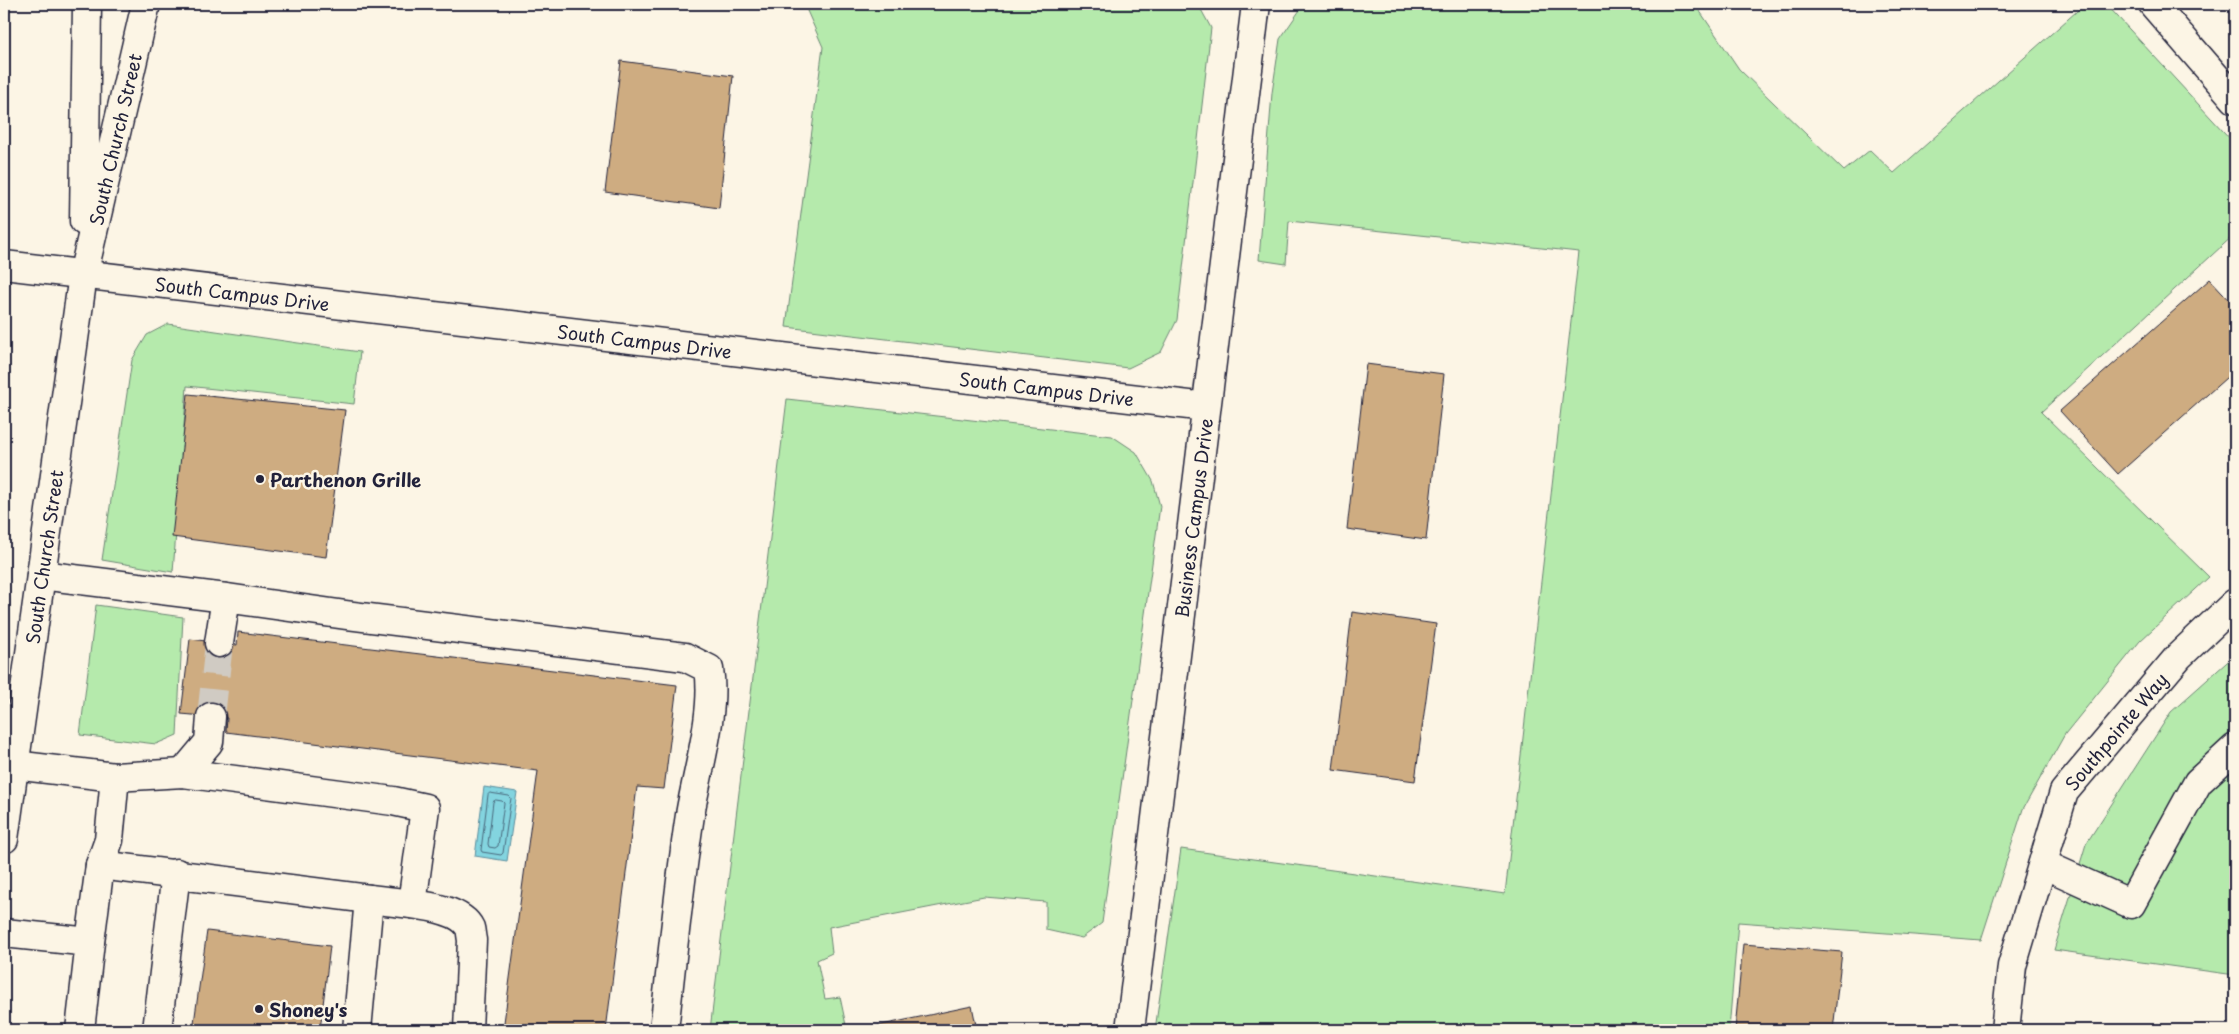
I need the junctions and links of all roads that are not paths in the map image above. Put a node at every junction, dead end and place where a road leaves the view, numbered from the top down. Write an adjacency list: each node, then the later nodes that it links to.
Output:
1 (88, 4): 7 (main road, South Church Street)
2 (146, 4): 7 (main road, South Church Street)
3 (1256, 4): 8 (main road, Business Campus Drive)
4 (2153, 4): 5 (main road)
5 (2235, 99)
6 (4, 265): 7 (main road, South Campus Drive)
7 (83, 275): 8 (main road, South Campus Drive); 9 (main road, South Church Street)
8 (1206, 408): 31 (main road, Business Campus Drive)
9 (40, 575): 10 (main road); 15 (main road, South Church Street)
10 (226, 598): 12 (main road); 30 (main road)
11 (2235, 603): 19 (main road, Southpointe Way)
12 (219, 643)
13 (211, 717): 16 (main road)
14 (2235, 748): 19 (main road)
15 (11, 751): 17 (main road); 18 (main road, South Church Street)
16 (182, 773): 17 (main road); 23 (main road)
17 (115, 777): 20 (main road)
18 (4, 839)
19 (2043, 864): 32 (main road, Southpointe Way)
20 (100, 865): 21 (main road); 25 (main road)
21 (176, 873): 22 (main road); 27 (main road)
22 (369, 898): 23 (main road); 28 (main road)
23 (412, 904): 29 (main road)
24 (4, 933): 25 (main road)
25 (90, 942): 26 (main road)
26 (80, 1030)
27 (157, 1030)
28 (357, 1030)
29 (468, 1030)
30 (664, 1030)
31 (1130, 1030)
32 (2006, 1030)

